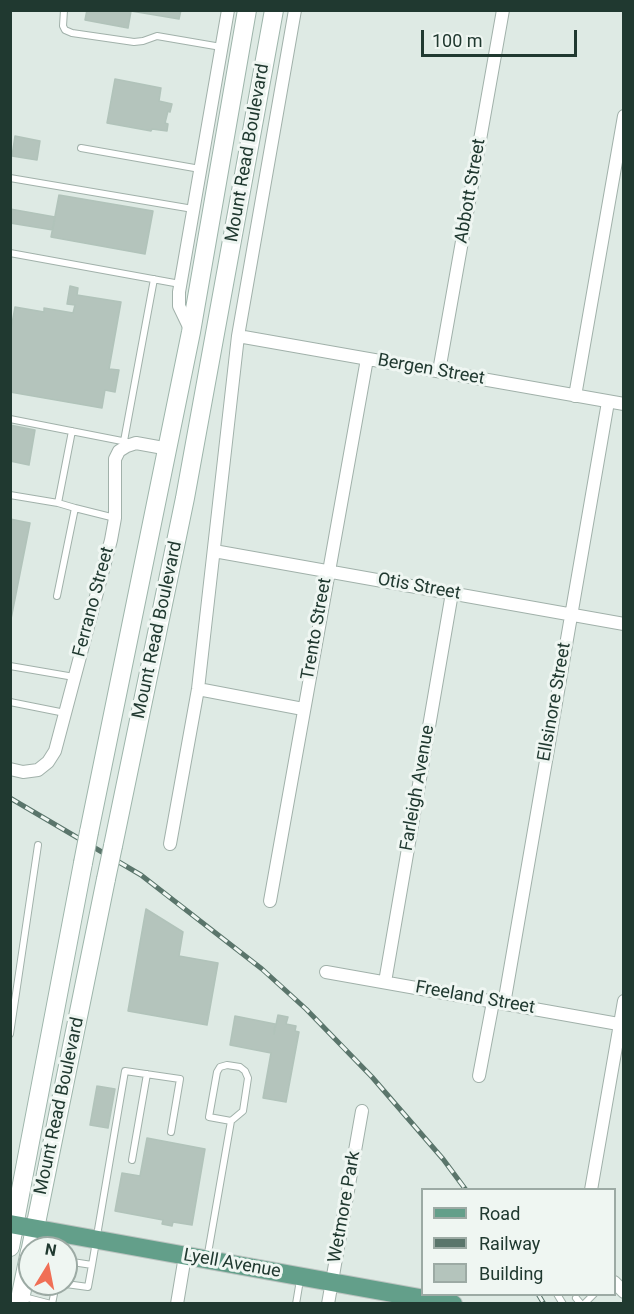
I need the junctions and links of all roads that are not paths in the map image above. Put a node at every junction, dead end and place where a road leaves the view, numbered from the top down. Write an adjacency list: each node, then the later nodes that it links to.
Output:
1 (64, 10): 7 (lane)
2 (228, 10): 7 (street)
3 (248, 10): 16 (main road, Mount Read Boulevard)
4 (274, 10): 23 (main road, Mount Read Boulevard)
5 (295, 10): 17 (street, Mount Read Boulevard)
6 (503, 10): 19 (street, Abbott Street)
7 (221, 47): 10 (street)
8 (624, 116): 20 (street)
9 (81, 148): 10 (lane)
10 (200, 169): 12 (street)
11 (10, 178): 12 (lane)
12 (193, 209): 15 (street)
13 (10, 253): 14 (lane)
14 (154, 279): 15 (lane); 26 (lane)
15 (180, 284): 16 (street)
16 (191, 332): 27 (main road, Mount Read Boulevard)
17 (238, 336): 18 (street, Bergen Street); 33 (street, Mount Read Boulevard)
18 (367, 358): 19 (street, Bergen Street); 34 (street, Trento Street)
19 (439, 371): 20 (street, Bergen Street)
20 (575, 396): 21 (street, Bergen Street)
21 (608, 402): 22 (street, Bergen Street); 37 (street, Ellsinore Street)
22 (624, 404)
23 (201, 409): 27 (main road); 29 (main road, Mount Read Boulevard)
24 (10, 419): 25 (lane)
25 (72, 431): 26 (lane); 30 (lane)
26 (130, 442): 27 (street); 32 (street, Ferrano Street)
27 (169, 449): 29 (main road); 63 (main road, Mount Read Boulevard, bridge)
28 (10, 495): 30 (lane)
29 (185, 498): 64 (main road, Mount Read Boulevard, bridge)
30 (58, 503): 31 (lane)
31 (75, 508): 32 (lane); 36 (lane)
32 (115, 518): 40 (street, Ferrano Street)
33 (214, 551): 34 (street, Otis Street); 41 (street, Mount Read Boulevard)
34 (328, 571): 35 (street, Otis Street); 43 (street, Trento Street)
35 (452, 593): 37 (street, Otis Street); 50 (street, Farleigh Avenue)
36 (57, 596)
37 (570, 614): 38 (street, Otis Street); 52 (street, Ellsinore Street)
38 (624, 624)
39 (10, 666): 40 (lane)
40 (74, 677): 44 (street, Ferrano Street)
41 (198, 689): 43 (street); 46 (street, Mount Read Boulevard)
42 (10, 702): 44 (lane)
43 (303, 709): 48 (street, Trento Street)
44 (65, 713): 45 (street, Ferrano Street)
45 (10, 769)
46 (170, 844)
47 (38, 845): 53 (lane)
48 (270, 901)
49 (326, 972): 50 (street, Freeland Street)
50 (385, 982): 52 (street, Freeland Street)
51 (624, 1001): 54 (street)
52 (498, 1003): 54 (street, Freeland Street); 57 (street, Ellsinore Street)
53 (11, 1021): 55 (lane)
54 (621, 1025): 62 (street)
55 (10, 1034)
56 (147, 1074): 60 (lane); 61 (lane); 66 (lane)
57 (479, 1076)
58 (362, 1111): 73 (street, Wetmore Park)
59 (231, 1121): 59 (lane); 69 (lane)
60 (171, 1132)
61 (132, 1160)
62 (591, 1188)
63 (12, 1225): 64 (main road, Lyell Avenue); 67 (main road, Mount Read Boulevard)
64 (35, 1228): 65 (main road, Mount Read Boulevard); 66 (main road, Lyell Avenue)
65 (33, 1236)
66 (96, 1239): 68 (main road, Lyell Avenue); 71 (lane)
67 (10, 1247)
68 (185, 1256): 69 (main road, Lyell Avenue); 78 (street)
69 (207, 1259): 72 (main road, Lyell Avenue)
70 (78, 1265): 71 (lane)
71 (92, 1265): 74 (lane)
72 (301, 1276): 73 (main road, Lyell Avenue); 79 (lane)
73 (332, 1282): 80 (street, Wetmore Park); 81 (main road, Lyell Avenue)
74 (78, 1284)
75 (576, 1298): 82 (lane)
76 (20, 1300): 77 (lane)
77 (51, 1304)
78 (177, 1304)
79 (296, 1304)
80 (328, 1304)
81 (453, 1304)
82 (583, 1304)

